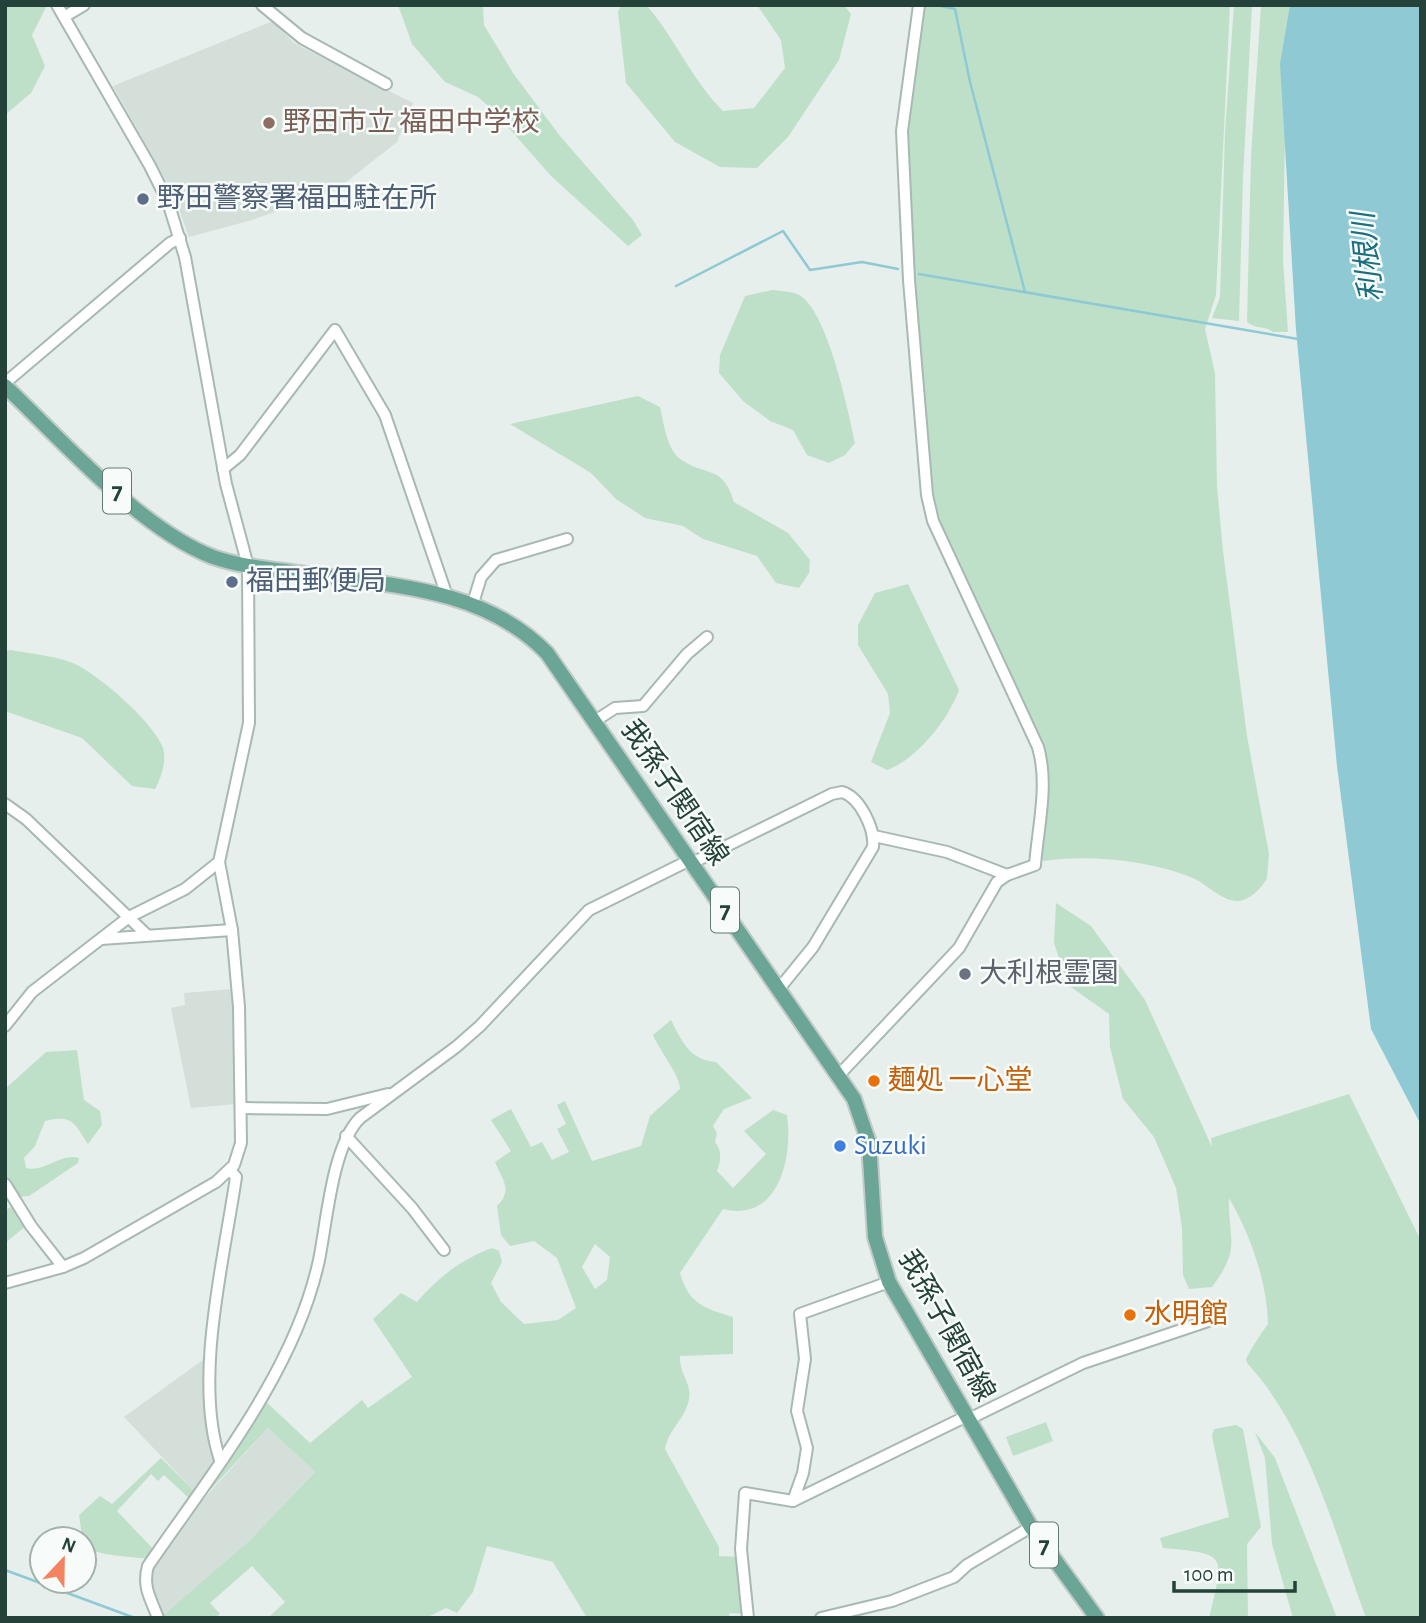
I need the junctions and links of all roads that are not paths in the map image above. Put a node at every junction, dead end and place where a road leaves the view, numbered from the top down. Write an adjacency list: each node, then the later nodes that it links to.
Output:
1 (57, 5): 5 (street)
2 (84, 5): 5 (street)
3 (262, 5): 6 (street)
4 (919, 5): 20 (street)
5 (64, 18): 7 (street)
6 (386, 84)
7 (180, 238): 8 (street); 9 (street)
8 (5, 384): 11 (main road, 我孫子関宿線 / 7)
9 (223, 469): 11 (street); 12 (street)
10 (567, 538): 13 (street)
11 (248, 566): 12 (main road, 我孫子関宿線 / 7); 19 (street)
12 (447, 596): 13 (main road, 我孫子関宿線 / 7)
13 (473, 603): 15 (main road, 我孫子関宿線 / 7)
14 (707, 637): 15 (street)
15 (595, 721): 18 (main road, 我孫子関宿線 / 7)
16 (5, 804): 21 (street)
17 (874, 836): 18 (street); 20 (street); 25 (street)
18 (691, 861): 25 (main road, 我孫子関宿線 / 7); 28 (street)
19 (219, 862): 21 (street); 22 (street)
20 (1007, 874): 27 (street)
21 (128, 917): 23 (street); 24 (street)
22 (232, 930): 23 (street); 29 (street)
23 (147, 935): 24 (street)
24 (101, 939): 26 (street)
25 (778, 990): 27 (main road, 我孫子関宿線 / 7)
26 (5, 1026)
27 (838, 1076): 35 (main road, 我孫子関宿線 / 7)
28 (390, 1094): 29 (street); 30 (street)
29 (243, 1108): 31 (street)
30 (346, 1136): 33 (street); 39 (street)
31 (230, 1170): 34 (street); 39 (street)
32 (5, 1184): 34 (street)
33 (444, 1250)
34 (63, 1267): 36 (street)
35 (889, 1282): 38 (main road, 我孫子関宿線 / 7); 40 (street)
36 (5, 1283)
37 (1208, 1321): 38 (street)
38 (968, 1417): 40 (street); 41 (main road, 我孫子関宿線 / 7)
39 (220, 1460): 42 (street)
40 (793, 1501): 43 (street)
41 (1031, 1527): 44 (street); 45 (main road, 我孫子関宿線 / 7)
42 (158, 1618)
43 (748, 1618)
44 (821, 1618)
45 (1097, 1618)

